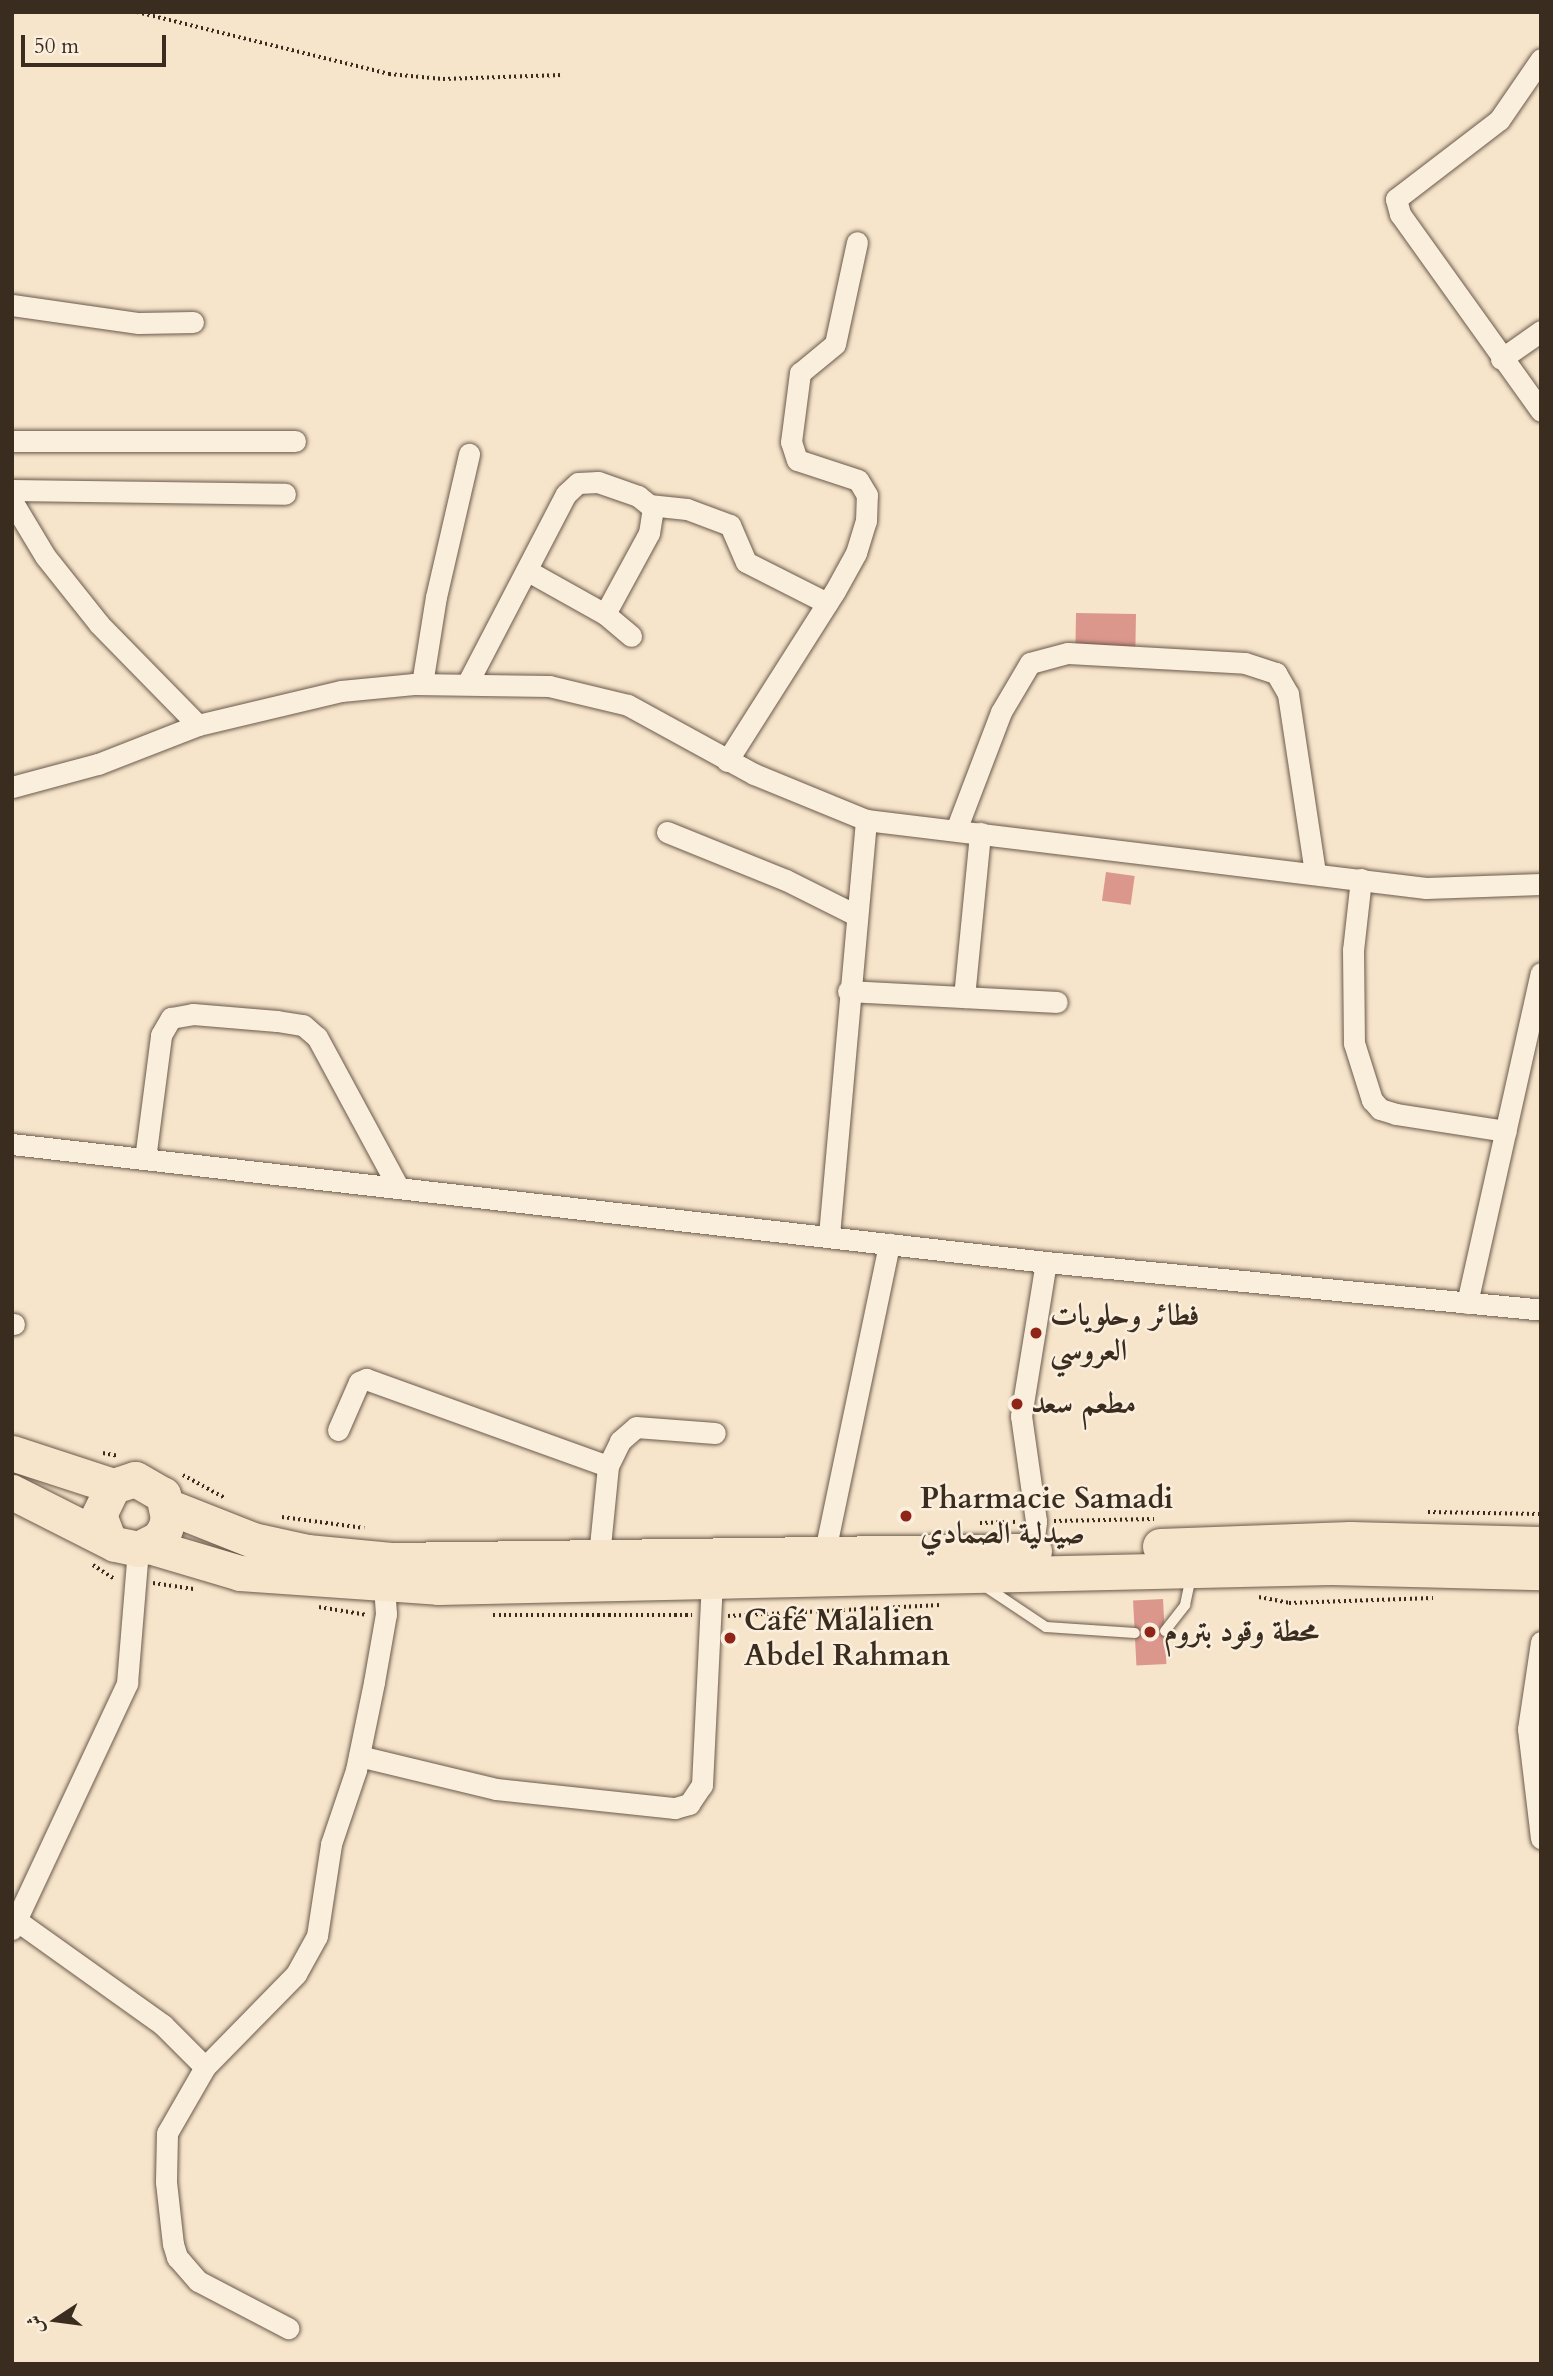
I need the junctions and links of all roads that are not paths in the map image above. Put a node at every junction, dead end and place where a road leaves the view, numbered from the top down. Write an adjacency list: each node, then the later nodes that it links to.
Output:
1 (1541, 59): 6 (street)
2 (857, 242): 16 (street)
3 (12, 305): 4 (street)
4 (192, 322)
5 (1541, 331): 6 (street)
6 (1501, 359): 7 (street)
7 (1541, 411)
8 (12, 441): 9 (street)
9 (295, 441)
10 (469, 454): 19 (street)
11 (12, 490): 12 (street)
12 (285, 494)
13 (12, 501): 21 (street)
14 (649, 505): 15 (street); 16 (street); 17 (street)
15 (528, 571): 17 (street); 20 (street)
16 (827, 603): 22 (street)
17 (605, 614): 18 (street)
18 (631, 636)
19 (422, 684): 20 (street); 21 (street)
20 (467, 684): 22 (street)
21 (198, 725): 23 (street)
22 (727, 761): 24 (street)
23 (12, 787)
24 (866, 820): 25 (street); 31 (street)
25 (956, 830): 27 (street); 28 (street)
26 (667, 832): 31 (street)
27 (979, 833): 28 (street); 34 (street)
28 (1315, 873): 29 (street)
29 (1361, 879): 30 (street); 36 (street)
30 (1541, 884)
31 (856, 915): 33 (street)
32 (1541, 973): 36 (street)
33 (848, 991): 34 (street); 40 (street)
34 (964, 997): 35 (street)
35 (1057, 1002)
36 (1506, 1131): 43 (street)
37 (12, 1144): 38 (street)
38 (145, 1159): 39 (street); 39 (street)
39 (398, 1187): 40 (street)
40 (829, 1235): 41 (street)
41 (889, 1244): 42 (street); 55 (street)
42 (1046, 1262): 43 (street); 52 (street)
43 (1467, 1303): 44 (street)
44 (1541, 1310)
45 (338, 1430): 48 (street)
46 (715, 1433): 48 (street)
47 (12, 1453): 49 (highway)
48 (608, 1466): 56 (street)
49 (119, 1471): 51 (highway); 53 (highway)
50 (12, 1492): 53 (highway)
51 (167, 1506): 53 (highway); 56 (highway)
52 (1034, 1536): 54 (highway); 55 (highway)
53 (131, 1544): 61 (highway); 67 (street)
54 (1541, 1544)
55 (825, 1551): 56 (highway)
56 (599, 1556)
57 (1192, 1569): 58 (highway); 59 (highway); 62 (lane)
58 (1541, 1572)
59 (973, 1577): 60 (highway); 63 (lane)
60 (712, 1580): 61 (highway); 65 (street)
61 (384, 1584): 65 (street)
62 (1165, 1631)
63 (1135, 1633)
64 (1541, 1642): 66 (street)
65 (359, 1756): 68 (street)
66 (1541, 1838)
67 (14, 1925): 68 (street)
68 (205, 2067): 69 (street)
69 (288, 2329)

